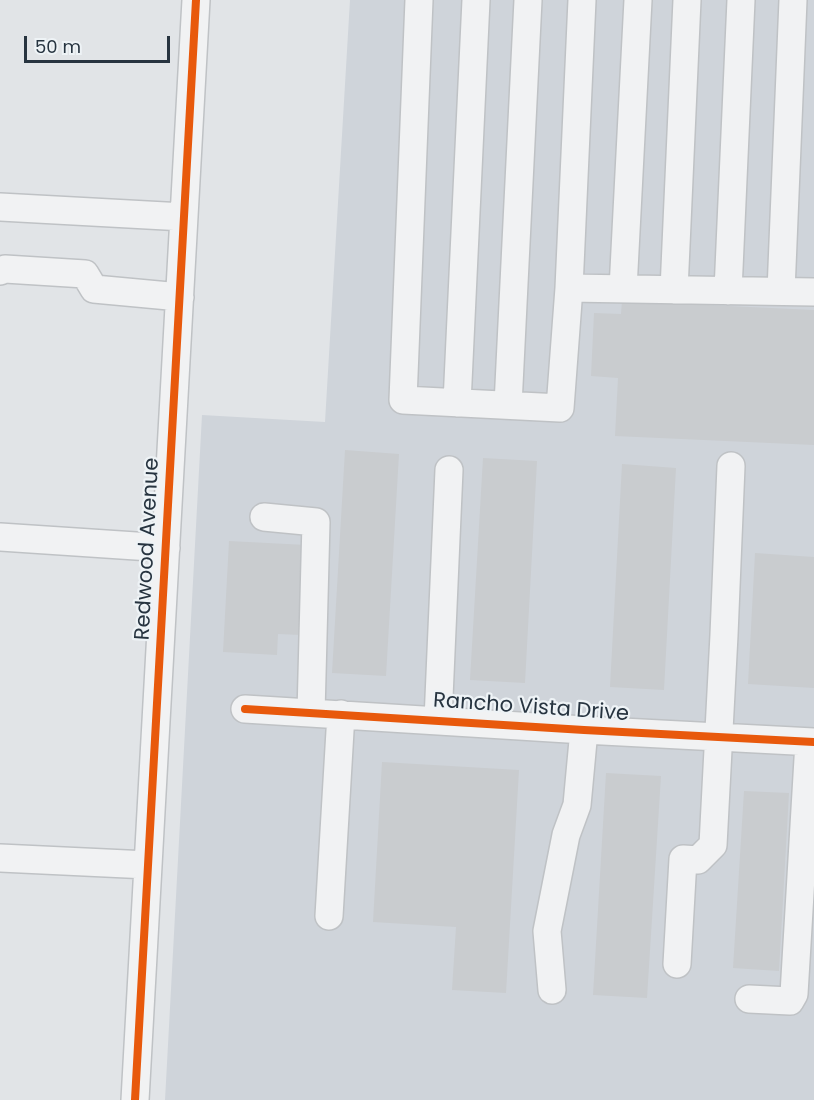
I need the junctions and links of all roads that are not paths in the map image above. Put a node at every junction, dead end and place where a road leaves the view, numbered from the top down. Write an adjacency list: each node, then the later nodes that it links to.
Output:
1 (196, 0): 11 (street, Redwood Avenue)
2 (419, 0): 20 (street)
3 (476, 0): 20 (street)
4 (528, 0): 21 (street)
5 (582, 0): 13 (street)
6 (638, 0): 14 (street)
7 (687, 0): 15 (street)
8 (741, 0): 16 (street)
9 (793, 0): 17 (street)
10 (0, 207): 11 (street)
11 (184, 217): 19 (street, Redwood Avenue)
12 (0, 271): 19 (street)
13 (569, 288): 14 (street); 21 (street)
14 (623, 289): 15 (street)
15 (674, 290): 16 (street)
16 (728, 291): 17 (street)
17 (781, 291): 18 (street)
18 (814, 292)
19 (180, 297): 26 (street, Redwood Avenue)
20 (457, 403): 21 (street)
21 (508, 405)
22 (731, 466): 32 (street)
23 (449, 470): 30 (street)
24 (264, 517): 28 (street)
25 (0, 537): 26 (street)
26 (166, 548): 35 (street, Redwood Avenue)
27 (245, 709): 28 (street, Rancho Vista Drive)
28 (311, 712): 29 (street, Rancho Vista Drive)
29 (341, 714): 30 (street, Rancho Vista Drive); 36 (street)
30 (438, 720): 31 (street, Rancho Vista Drive)
31 (584, 730): 32 (street, Rancho Vista Drive); 38 (street)
32 (719, 736): 33 (street, Rancho Vista Drive); 37 (street)
33 (812, 742): 39 (street)
34 (0, 858): 35 (street)
35 (148, 865): 40 (street, Redwood Avenue)
36 (329, 916)
37 (677, 964)
38 (552, 990)
39 (749, 999)
40 (135, 1100)

